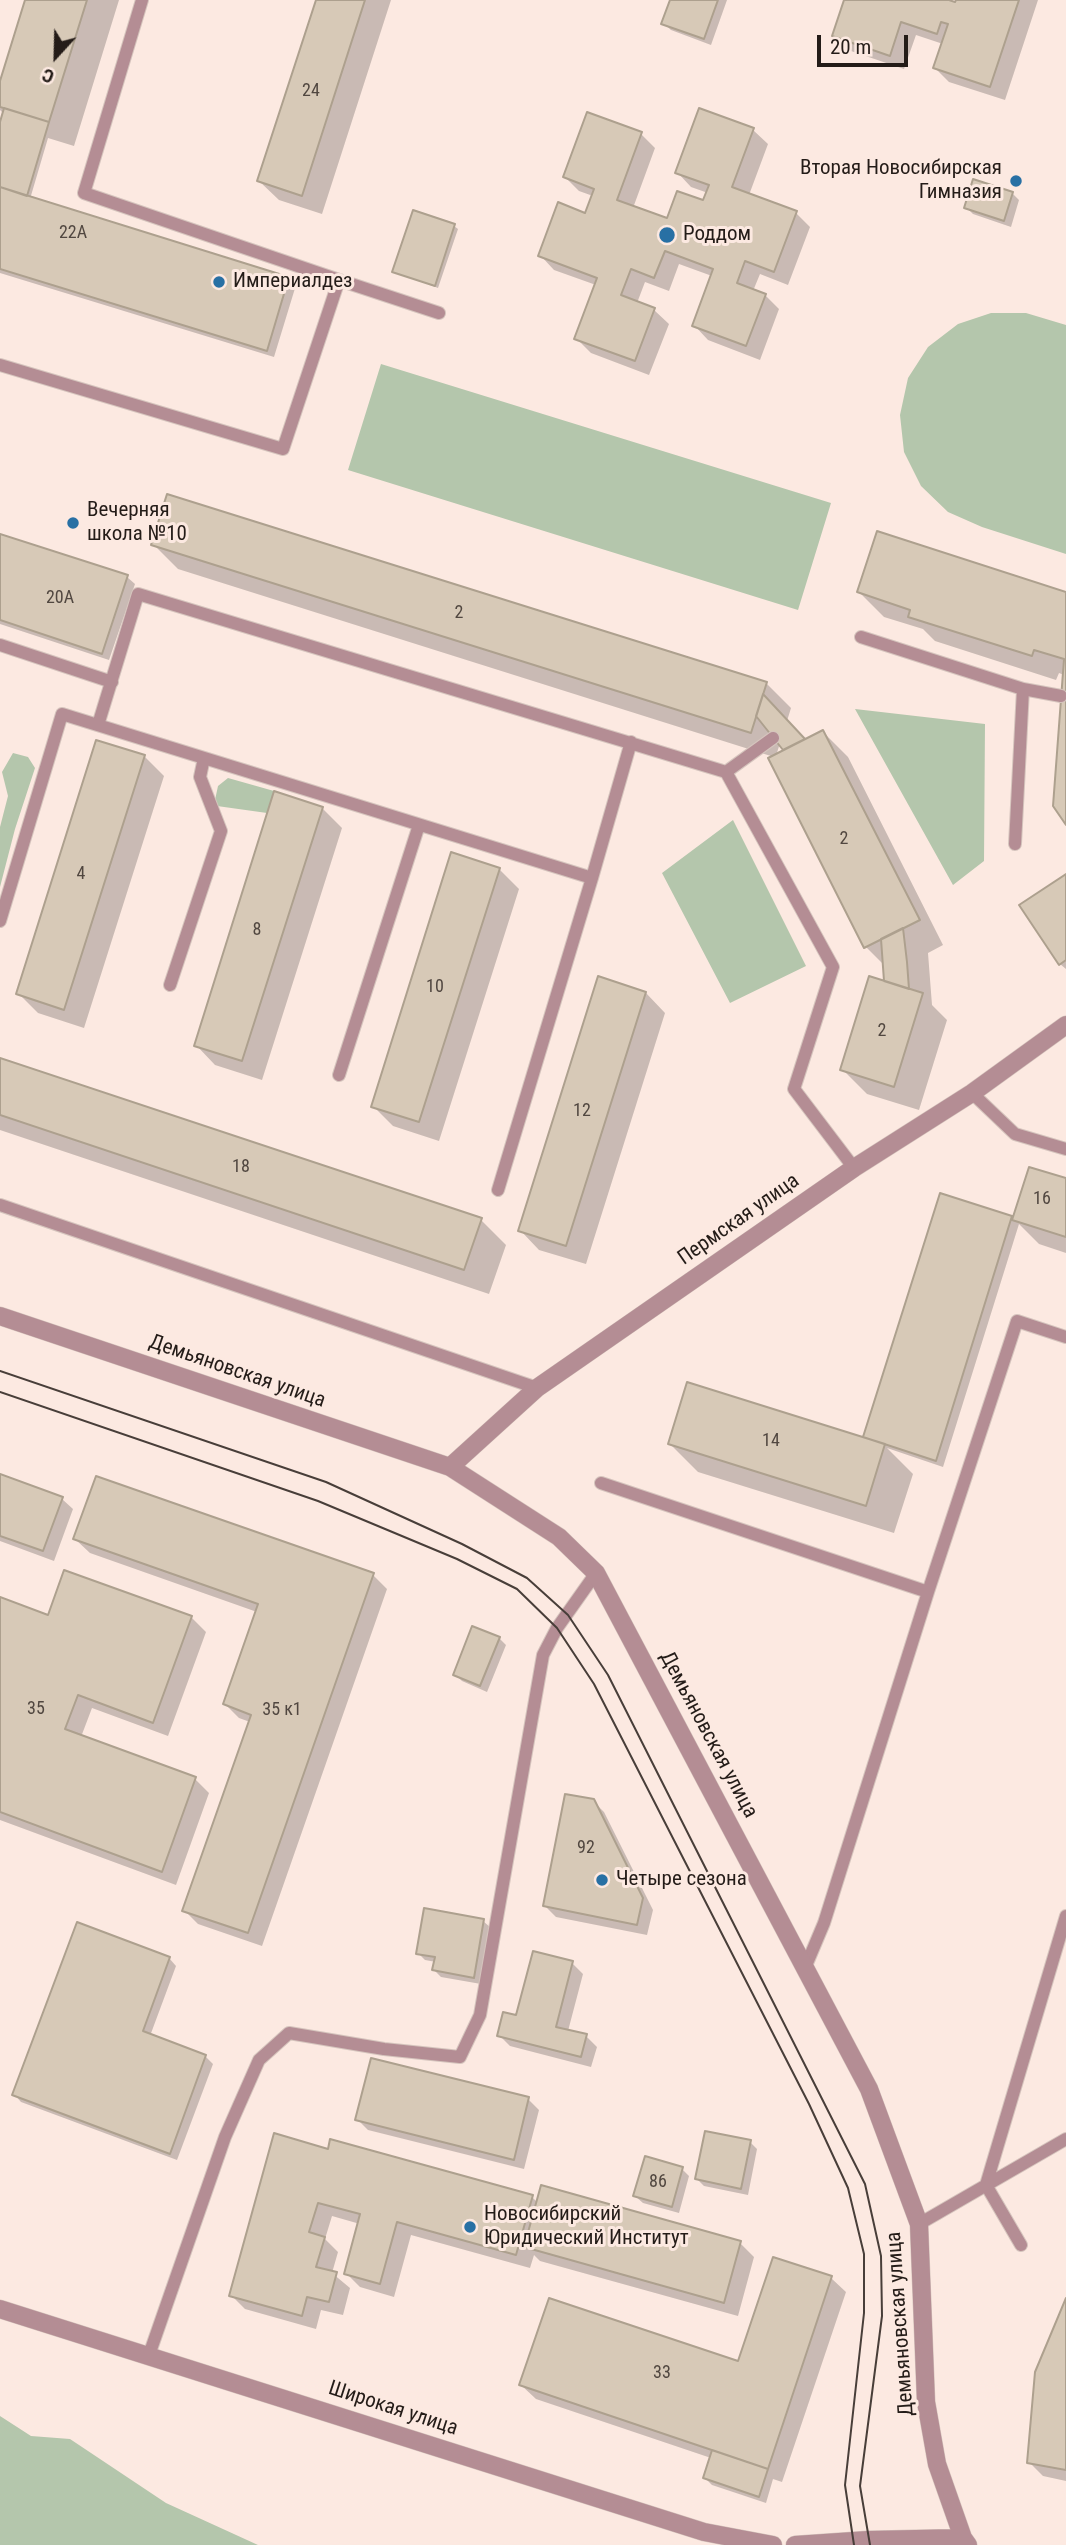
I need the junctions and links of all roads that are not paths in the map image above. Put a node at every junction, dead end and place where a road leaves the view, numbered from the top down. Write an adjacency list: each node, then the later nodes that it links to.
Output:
1 (142, 0): 2 (lane)
2 (339, 280): 3 (lane); 4 (lane)
3 (439, 313)
4 (0, 365)
5 (861, 637): 8 (lane)
6 (0, 645): 7 (lane)
7 (111, 682): 10 (lane); 12 (lane)
8 (1023, 689): 9 (lane); 16 (lane)
9 (1061, 696)
10 (98, 725): 13 (lane); 18 (lane)
11 (773, 738): 14 (lane)
12 (631, 742): 14 (lane); 17 (lane)
13 (204, 758): 15 (lane); 19 (lane)
14 (726, 772): 24 (lane)
15 (419, 825): 17 (lane); 21 (lane)
16 (1015, 844)
17 (592, 878): 25 (lane)
18 (0, 921)
19 (170, 985)
20 (1066, 1025): 22 (street, Пермская улица)
21 (339, 1075)
22 (972, 1093): 23 (lane); 24 (street, Пермская улица)
23 (1066, 1149)
24 (854, 1168): 29 (street, Пермская улица)
25 (498, 1190)
26 (0, 1205): 29 (lane)
27 (0, 1317): 30 (street, Демьяновская улица)
28 (1066, 1337): 33 (lane)
29 (537, 1388): 30 (street, Пермская улица)
30 (450, 1467): 32 (street, Демьяновская улица)
31 (601, 1483): 33 (lane)
32 (596, 1573): 35 (street, Демьяновская улица); 41 (lane)
33 (928, 1592): 35 (lane)
34 (1066, 1916): 37 (lane)
35 (805, 1968): 38 (street, Демьяновская улица)
36 (1066, 2139): 37 (lane)
37 (986, 2185): 38 (lane); 39 (lane)
38 (919, 2224): 42 (street, Демьяновская улица)
39 (1021, 2245)
40 (0, 2309): 41 (street, Широкая улица)
41 (149, 2355): 43 (street, Широкая улица)
42 (965, 2542): 44 (street)
43 (773, 2545)
44 (795, 2545)

